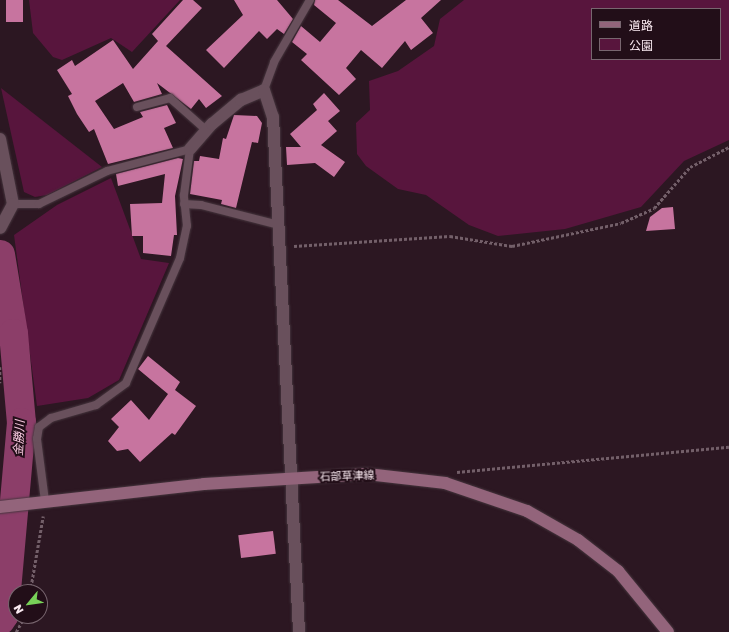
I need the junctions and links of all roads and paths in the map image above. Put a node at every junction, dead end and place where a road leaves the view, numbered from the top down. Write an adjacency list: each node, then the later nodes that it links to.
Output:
1 (310, 0): 2 (lane)
2 (264, 90): 4 (street); 10 (street)
3 (137, 106): 4 (lane)
4 (206, 130): 7 (street)
5 (0, 139): 8 (street)
6 (729, 147): 12 (path)
7 (190, 149): 8 (lane); 9 (lane)
8 (13, 204): 11 (street)
9 (184, 204): 10 (lane); 18 (lane)
10 (279, 225): 12 (street)
11 (0, 228)
12 (281, 247): 16 (street)
13 (0, 368): 14 (path)
14 (0, 383)
15 (729, 447): 17 (path)
16 (291, 479): 17 (main road, 石部草津線); 18 (main road, 石部草津線); 21 (street)
17 (445, 483): 22 (main road, 石部草津線)
18 (41, 502): 19 (main road, 石部草津線); 20 (path)
19 (0, 506)
20 (31, 584)
21 (299, 632)
22 (668, 632)

